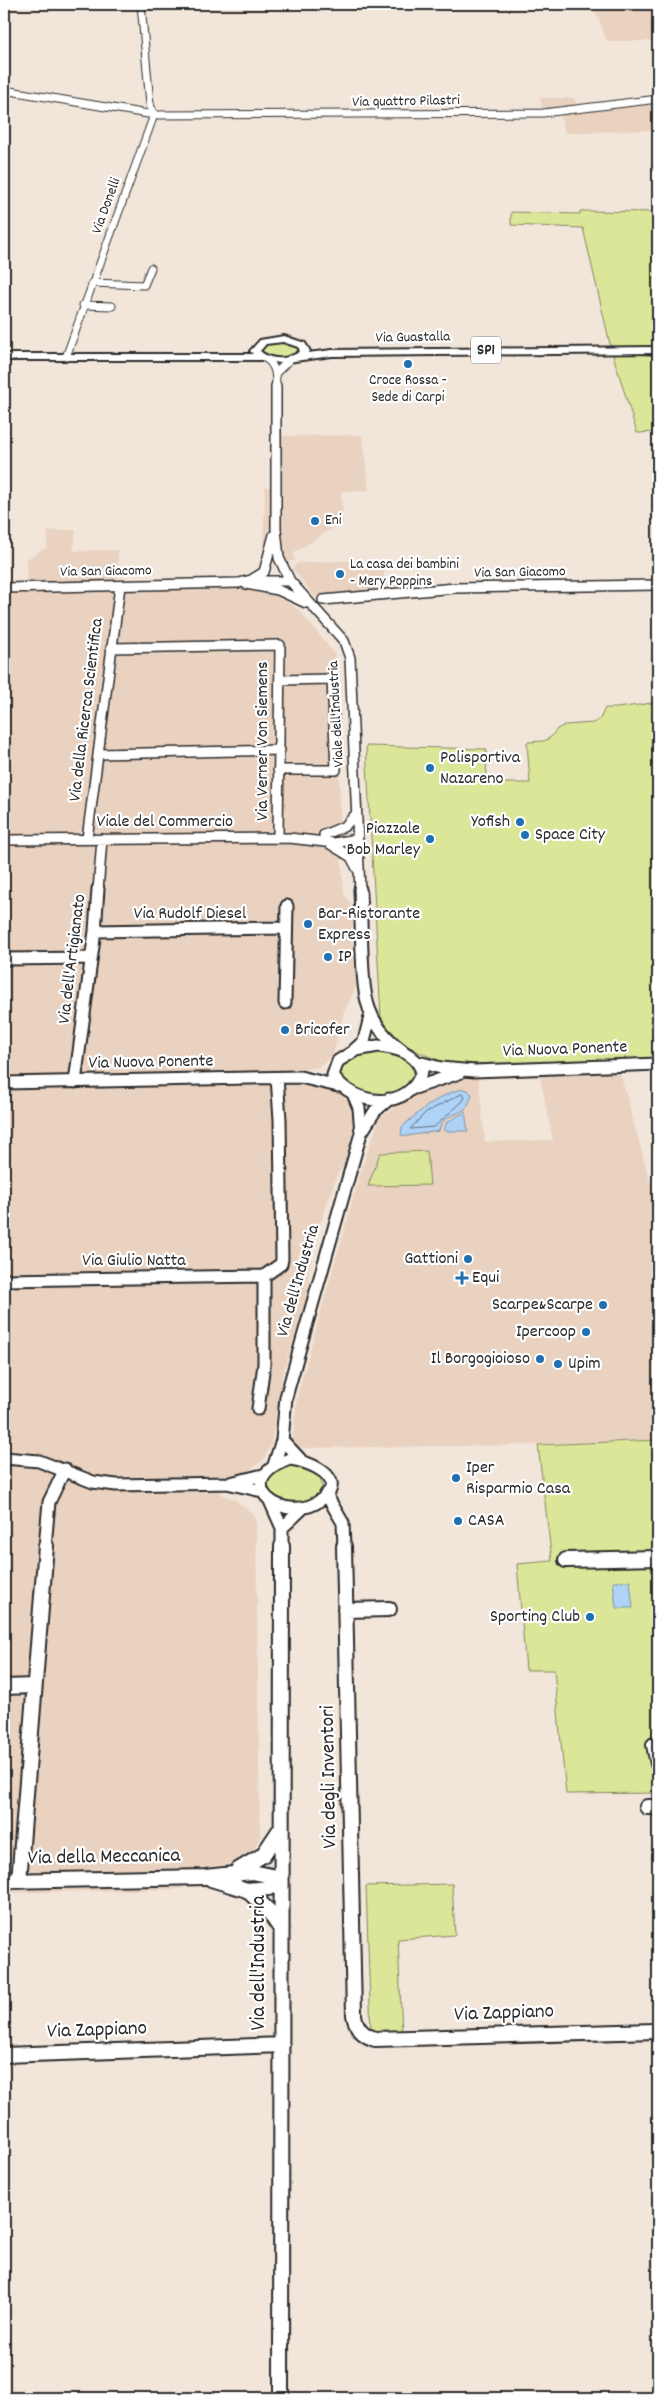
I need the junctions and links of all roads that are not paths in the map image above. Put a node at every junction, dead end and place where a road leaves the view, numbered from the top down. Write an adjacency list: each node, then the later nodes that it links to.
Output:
1 (141, 4): 4 (street)
2 (4, 90): 4 (street, Via quattro Pilastri)
3 (658, 99): 4 (street, Via quattro Pilastri)
4 (154, 115): 6 (street, Via Donelli)
5 (151, 268): 6 (street)
6 (92, 283): 7 (street, Via Donelli)
7 (83, 305): 8 (street); 14 (street, Via Donelli)
8 (112, 306)
9 (256, 348): 10 (main road, Via Guastalla); 15 (main road); 16 (main road)
10 (304, 348): 12 (main road, Via Guastalla); 17 (main road)
11 (658, 351): 12 (main road, Via Guastalla / SP1)
12 (332, 353): 17 (main road, Via Guastalla / SP1)
13 (4, 357): 14 (main road)
14 (66, 357): 15 (main road)
15 (230, 358): 16 (main road)
16 (264, 358): 17 (main road, Via Guastalla); 18 (street)
17 (294, 358): 18 (street)
18 (276, 373): 19 (street, Viale dell'Industria)
19 (276, 529): 20 (street, Via San Giacomo); 21 (street, Viale dell'Industria)
20 (250, 581): 21 (street, Via San Giacomo); 22 (street, Via San Giacomo)
21 (290, 581): 25 (street, Via San Giacomo); 28 (street, Viale dell'Industria)
22 (239, 583): 24 (street, Via San Giacomo); 25 (street, Via San Giacomo)
23 (658, 585): 27 (street, Via San Giacomo)
24 (120, 586): 26 (street, Via San Giacomo); 29 (street, Via della Ricerca Scientifica)
25 (263, 586): 28 (street, Via San Giacomo)
26 (4, 588)
27 (323, 600)
28 (314, 606): 34 (street, Viale dell'Industria)
29 (111, 648): 30 (street, Via Verner Von Siemens); 32 (street, Via della Ricerca Scientifica)
30 (280, 680): 31 (street, Via Verner Von Siemens); 33 (street)
31 (280, 750): 32 (street); 33 (street, Via Verner Von Siemens)
32 (98, 754): 36 (street, Via della Ricerca Scientifica)
33 (278, 770): 35 (street, Via Verner Von Siemens)
34 (356, 814): 38 (street); 39 (street, Viale dell'Industria)
35 (278, 838): 37 (street, Viale del Commercio); 38 (street, Viale del Commercio)
36 (88, 839): 37 (street, Viale del Commercio); 40 (street, Viale del Commercio)
37 (102, 839): 44 (street, Via dell'Artigianato)
38 (325, 839): 39 (street, Viale del Commercio); 41 (street)
39 (357, 839): 41 (street, Viale dell'Industria)
40 (4, 840)
41 (358, 872): 48 (street, Viale dell'Industria)
42 (287, 906): 43 (street)
43 (285, 928): 44 (street, Via Rudolf Diesel); 47 (street)
44 (95, 931): 45 (street, Via dell'Artigianato)
45 (91, 958): 46 (street); 57 (street, Via dell'Artigianato)
46 (4, 959)
47 (285, 1003)
48 (370, 1017): 49 (street, Viale dell'Industria); 50 (street, Viale dell'Industria)
49 (354, 1050): 50 (street); 53 (street)
50 (403, 1051): 51 (street)
51 (418, 1062): 54 (street, Via Nuova Ponente); 60 (street)
52 (658, 1064): 54 (street, Via Nuova Ponente)
53 (335, 1065): 56 (street, Via Nuova Ponente); 58 (street)
54 (474, 1071): 60 (street, Via Nuova Ponente)
55 (277, 1078): 56 (street, Via Nuova Ponente); 57 (street, Via Nuova Ponente); 64 (street)
56 (300, 1078): 58 (street, Via Nuova Ponente)
57 (75, 1082): 59 (street, Via Nuova Ponente)
58 (338, 1086): 61 (street)
59 (4, 1087)
60 (413, 1089): 62 (street)
61 (354, 1096): 62 (street); 63 (street, Via dell'Industria)
62 (389, 1099): 63 (street, Via dell'Industria)
63 (361, 1134): 67 (street, Via dell'Industria)
64 (264, 1276): 65 (street, Via Giulio Natta); 66 (street)
65 (4, 1280)
66 (258, 1409)
67 (282, 1440): 69 (street); 70 (street, Via dell'Industria)
68 (4, 1458): 71 (street)
69 (300, 1459): 70 (street); 75 (street)
70 (274, 1465): 72 (street)
71 (65, 1469): 73 (street); 84 (street)
72 (263, 1475): 73 (street); 74 (street)
73 (230, 1483): 74 (street)
74 (262, 1491): 76 (street)
75 (326, 1494): 77 (street); 78 (street, Via degli Inventori)
76 (270, 1502): 77 (street); 79 (street, Via dell'Industria)
77 (305, 1507): 78 (street); 79 (street)
78 (343, 1523): 83 (street, Via degli Inventori)
79 (282, 1528): 88 (street, Via dell'Industria)
80 (658, 1558): 81 (street)
81 (566, 1560)
82 (389, 1609): 83 (street)
83 (345, 1610): 95 (street, Via degli Inventori)
84 (34, 1686): 85 (street); 90 (street)
85 (4, 1687)
86 (654, 1745): 87 (street)
87 (658, 1764)
88 (281, 1827): 89 (street, Via della Meccanica); 92 (street, Via dell'Industria)
89 (205, 1877): 90 (street, Via della Meccanica); 92 (street, Via della Meccanica); 93 (street, Via della Meccanica)
90 (19, 1880): 91 (street, Via della Meccanica)
91 (4, 1881)
92 (281, 1882): 93 (street, Via della Meccanica); 94 (street, Via dell'Industria)
93 (247, 1890): 94 (street, Via della Meccanica)
94 (282, 1930): 97 (street, Via dell'Industria)
95 (358, 2029): 96 (street, Via Zappiano)
96 (657, 2031)
97 (282, 2045): 98 (street, Via Zappiano); 99 (street, Via dell'Industria)
98 (4, 2055)
99 (281, 2398)

